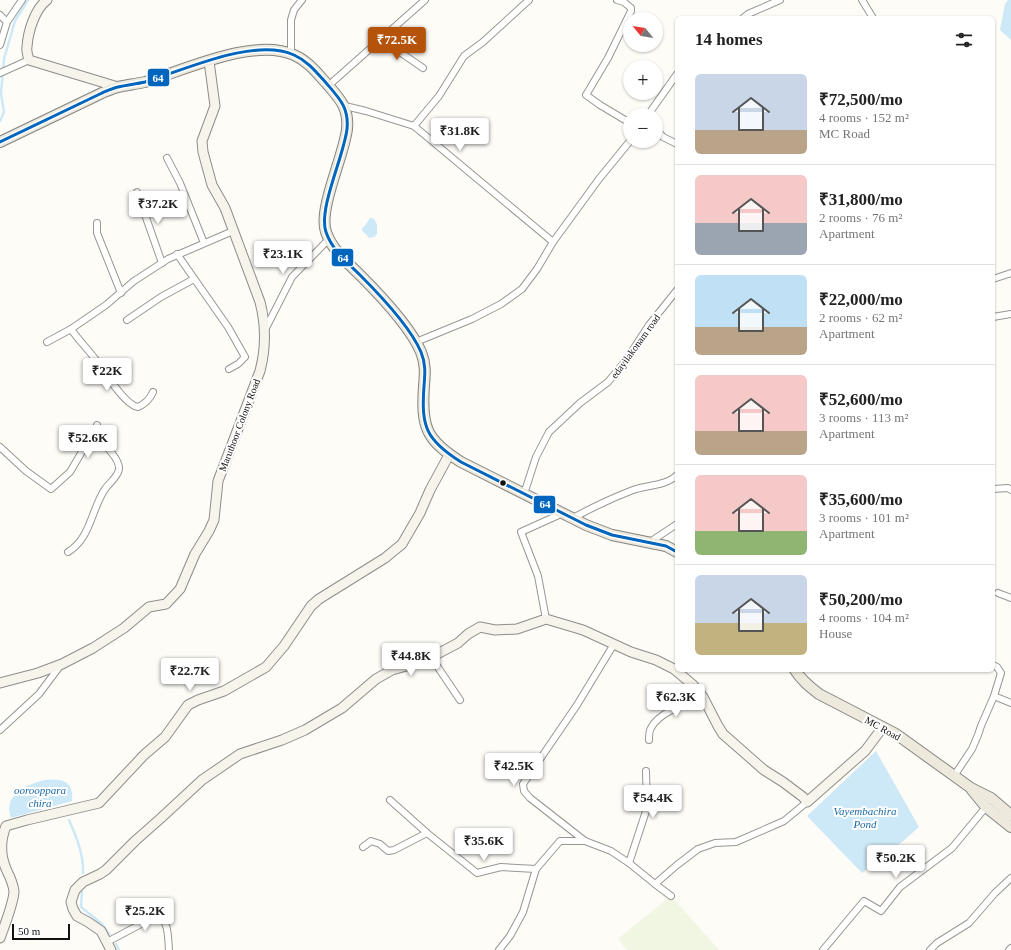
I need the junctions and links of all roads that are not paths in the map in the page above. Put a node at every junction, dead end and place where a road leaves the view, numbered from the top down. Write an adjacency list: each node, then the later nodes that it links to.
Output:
1 (22, 0): 12 (street)
2 (47, 0): 16 (street)
3 (302, 0): 15 (street)
4 (425, 0): 13 (street)
5 (529, 0): 26 (street)
6 (617, 0): 25 (street)
7 (780, 0): 10 (street)
8 (862, 0): 11 (street)
9 (0, 15): 12 (street)
10 (746, 16)
11 (872, 16)
12 (7, 22): 14 (street)
13 (381, 39): 18 (street); 21 (street)
14 (0, 45)
15 (291, 54): 17 (main road); 21 (main road)
16 (29, 60): 19 (street); 22 (street)
17 (209, 61): 22 (main road); 34 (street, Maruthoor Colony Road)
18 (423, 68)
19 (0, 74)
20 (675, 77): 24 (street)
21 (328, 86): 23 (main road)
22 (118, 87): 29 (main road)
23 (345, 106): 26 (street); 35 (main road)
24 (653, 108)
25 (623, 119)
26 (414, 126): 36 (street)
27 (663, 137): 28 (street)
28 (675, 143)
29 (2, 144)
30 (624, 148): 36 (street)
31 (167, 158): 37 (street)
32 (137, 192): 39 (street)
33 (97, 223): 44 (street)
34 (233, 230): 37 (street); 49 (street, Maruthoor Colony Road)
35 (329, 239): 49 (street); 51 (main road)
36 (553, 242): 51 (street)
37 (204, 243): 38 (street)
38 (177, 254): 39 (street); 42 (street)
39 (162, 263): 44 (street)
40 (1011, 273): 41 (street)
41 (995, 278)
42 (194, 279): 47 (street); 52 (street)
43 (675, 292): 61 (street, edayilakonam road)
44 (120, 293): 48 (street)
45 (1011, 314): 46 (street)
46 (995, 317)
47 (127, 320)
48 (71, 329): 50 (street); 53 (street)
49 (265, 330): 73 (street, Maruthoor Colony Road)
50 (48, 342)
51 (416, 342): 57 (main road)
52 (229, 369)
53 (154, 392)
54 (97, 426): 55 (street)
55 (94, 435): 56 (street); 67 (street)
56 (0, 447)
57 (449, 455): 61 (main road); 102 (street)
58 (675, 477): 63 (street)
59 (995, 488): 60 (street)
60 (1011, 490)
61 (524, 494): 62 (main road)
62 (563, 513): 63 (main road); 70 (street)
63 (573, 518): 65 (main road)
64 (675, 525): 65 (street)
65 (650, 542): 66 (main road)
66 (675, 551)
67 (68, 552)
68 (998, 592): 69 (street)
69 (1011, 598)
70 (546, 619): 71 (street); 72 (street)
71 (614, 644): 75 (street); 95 (street)
72 (431, 657): 81 (street); 104 (street)
73 (62, 664): 78 (street, Maruthoor Colony Road); 84 (street)
74 (995, 666): 79 (street)
75 (675, 670)
76 (678, 672): 80 (street)
77 (796, 672): 83 (main road, MC Road)
78 (0, 683)
79 (994, 696): 82 (street); 87 (street)
80 (703, 697): 85 (street); 90 (street)
81 (460, 700)
82 (1011, 704)
83 (883, 727): 87 (main road, MC Road); 90 (street)
84 (0, 730)
85 (649, 740)
86 (646, 771): 97 (street)
87 (954, 776): 88 (main road, MC Road)
88 (971, 788): 91 (main road, MC Road); 92 (main road, MC Road)
89 (390, 800): 94 (street)
90 (807, 802): 100 (street)
91 (986, 807): 93 (main road, MC Road); 108 (street)
92 (1011, 815)
93 (1011, 827)
94 (428, 833): 96 (street); 98 (street)
95 (585, 841): 97 (street); 98 (street)
96 (363, 847)
97 (629, 863): 100 (street)
98 (536, 869): 107 (street)
99 (1011, 878): 109 (street)
100 (655, 884): 101 (street)
101 (671, 896)
102 (3, 920): 103 (street)
103 (0, 938)
104 (109, 946): 106 (street)
105 (1011, 948): 110 (street)
106 (169, 950)
107 (499, 950)
108 (823, 950)
109 (930, 950)
110 (1009, 950)

